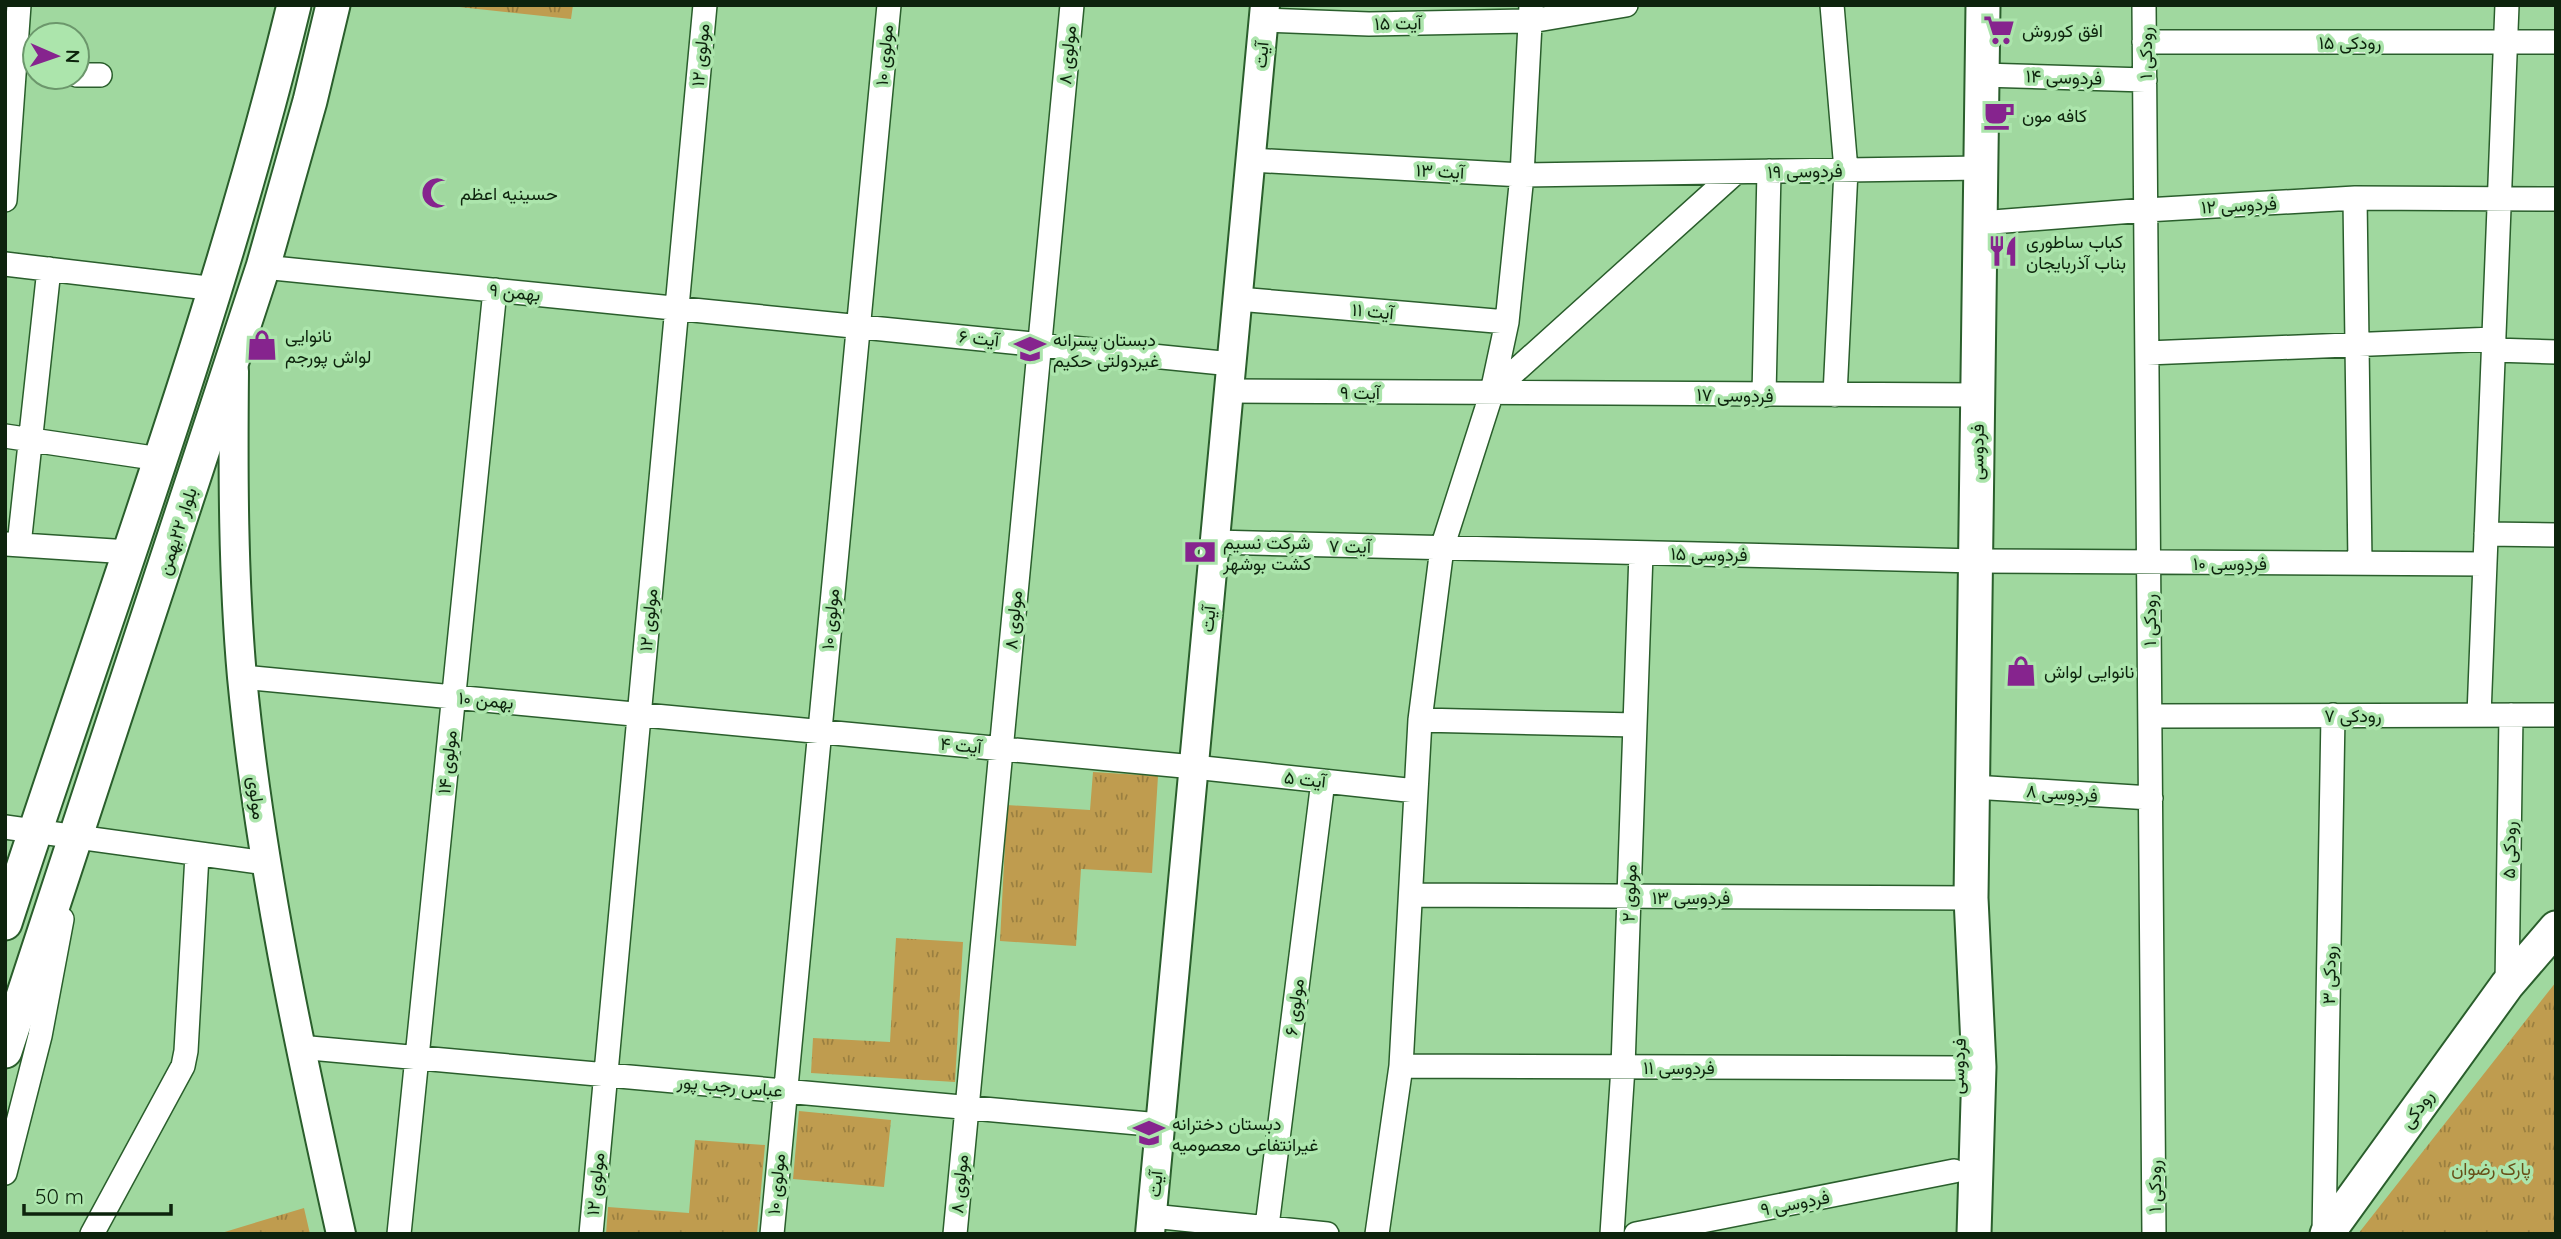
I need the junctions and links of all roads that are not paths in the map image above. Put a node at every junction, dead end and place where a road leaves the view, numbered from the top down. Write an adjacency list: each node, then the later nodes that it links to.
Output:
1 (19, 5): 15 (street)
2 (294, 5): 19 (main road)
3 (333, 5): 20 (main road, بلوار ۲۲بهمن)
4 (705, 5): 45 (street, مولوی ۱۲)
5 (889, 5): 48 (street, مولوی ۱۰)
6 (1072, 5): 49 (street, مولوی ۸)
7 (1626, 5): 13 (street, آیت ۱۵)
8 (1832, 5): 28 (street)
9 (1983, 5): 23 (main road, فردوسی)
10 (2144, 5): 16 (street, رودکی ۱)
11 (2507, 5): 17 (street)
12 (1265, 13): 14 (street, آیت ۱۵); 26 (street, آیت)
13 (1531, 13): 14 (street, آیت ۱۵); 32 (street)
14 (1369, 14)
15 (21, 28)
16 (2144, 42): 17 (street, رودکی ۱۵); 24 (street, رودکی ۱)
17 (2505, 42): 18 (street, رودکی ۱۵); 34 (street)
18 (2556, 42)
19 (278, 72): 20 (main road); 42 (main road)
20 (316, 74): 40 (main road, بلوار ۲۲بهمن)
21 (91, 75): 22 (street)
22 (100, 75)
23 (1982, 75): 24 (street, فردوسی ۱۴); 27 (main road, فردوسی)
24 (2145, 79): 37 (street, رودکی ۱)
25 (22, 91): 36 (street)
26 (1251, 160): 32 (street, آیت ۱۳); 44 (street, آیت)
27 (1981, 168): 28 (street, فردوسی ۱۹); 38 (main road, فردوسی)
28 (1846, 170): 29 (street, فردوسی ۱۹); 58 (street)
29 (1769, 171): 30 (street, فردوسی ۱۹); 60 (street)
30 (1736, 172): 31 (street, فردوسی ۱۹); 57 (street)
31 (1629, 174): 32 (street, آیت ۱۳)
32 (1522, 175): 47 (street)
33 (2355, 198): 34 (street, فردوسی ۱۲); 37 (street, فردوسی ۱۲); 50 (street)
34 (2499, 199): 35 (street, فردوسی ۱۲); 51 (street)
35 (2556, 199)
36 (5, 200)
37 (2146, 210): 38 (street, فردوسی ۱۲); 53 (street, رودکی ۱)
38 (1980, 223): 59 (main road, فردوسی)
39 (5, 264): 41 (street)
40 (263, 267): 43 (street, بهمن ۹); 54 (main road, بلوار ۲۲بهمن)
41 (49, 269): 42 (street); 62 (street)
42 (216, 289): 63 (main road)
43 (495, 290): 45 (street, بهمن ۹); 76 (street, مولوی ۱۴)
44 (1238, 299): 47 (street, آیت ۱۱); 55 (street, آیت)
45 (677, 308): 46 (street, بهمن ۹); 77 (street, مولوی ۱۲)
46 (767, 317): 48 (street, آیت ۶)
47 (1507, 322): 57 (street)
48 (858, 326): 49 (street, آیت ۶); 86 (street, مولوی ۱۰)
49 (1039, 344): 55 (street, آیت ۶); 87 (street, مولوی ۸)
50 (2357, 345): 51 (street); 53 (street); 73 (street)
51 (2494, 345): 52 (street); 64 (street)
52 (2556, 352)
53 (2147, 353): 72 (street, رودکی ۱)
54 (234, 355): 75 (street, مولوی); 94 (main road, بلوار ۲۲بهمن)
55 (1232, 364): 56 (street, آیت)
56 (1229, 391): 57 (street, آیت ۹); 66 (street, آیت)
57 (1492, 392): 60 (street, فردوسی ۱۷); 68 (street)
58 (1835, 395): 59 (street, فردوسی ۱۷); 60 (street, فردوسی ۱۷)
59 (1978, 395): 71 (main road, فردوسی)
60 (1764, 396)
61 (5, 436): 62 (street)
62 (30, 440): 63 (street); 67 (street)
63 (160, 459): 69 (main road)
64 (2486, 534): 65 (street); 74 (street)
65 (2556, 535)
66 (1215, 542): 68 (street, آیت ۷); 88 (street, آیت)
67 (12, 545): 69 (street)
68 (1442, 548): 70 (street, فردوسی ۱۵); 83 (street)
69 (129, 552): 93 (main road)
70 (1641, 553): 71 (street, فردوسی ۱۵); 85 (street, مولوی ۲)
71 (1976, 561): 72 (street, فردوسی ۱۰); 90 (main road, فردوسی)
72 (2149, 562): 73 (street, فردوسی ۱۰); 82 (street, رودکی ۱)
73 (2360, 564): 74 (street, فردوسی ۱۰)
74 (2485, 564): 79 (street)
75 (242, 677): 76 (street, بهمن ۱۰); 96 (street, مولوی)
76 (454, 697): 77 (street, بهمن ۱۰); 106 (street, مولوی ۱۴)
77 (639, 714): 84 (street, بهمن ۱۰); 110 (street, مولوی ۱۲)
78 (2333, 715): 79 (street, رودکی ۷); 82 (street, رودکی ۷); 131 (street, رودکی ۳)
79 (2479, 715): 80 (street, رودکی ۷)
80 (2511, 715): 81 (street, رودکی ۷); 103 (street, رودکی ۵)
81 (2556, 715)
82 (2150, 716): 92 (street, رودکی ۱)
83 (1419, 720): 85 (street); 91 (street)
84 (729, 723): 86 (street, آیت ۴)
85 (1635, 725): 98 (street, مولوی ۲)
86 (820, 731): 87 (street, آیت ۴); 111 (street, مولوی ۱۰)
87 (1001, 748): 88 (street, آیت ۴); 112 (street, مولوی ۸)
88 (1194, 767): 89 (street, آیت ۵); 113 (street, آیت)
89 (1323, 781): 91 (street, آیت ۵); 117 (street, مولوی ۶)
90 (1973, 787): 92 (street, فردوسی ۸); 99 (main road, فردوسی)
91 (1416, 791): 97 (street)
92 (2151, 798): 130 (street, رودکی ۱)
93 (20, 829): 94 (street); 101 (main road)
94 (77, 836): 95 (street); 105 (main road, بلوار ۲۲بهمن); 115 (street)
95 (197, 855): 96 (street); 118 (street)
96 (266, 863): 104 (street, مولوی)
97 (1411, 895): 98 (street, فردوسی ۱۳); 107 (street)
98 (1629, 896): 99 (street, فردوسی ۱۳); 108 (street, مولوی ۲)
99 (1971, 898): 109 (main road, فردوسی); 129 (main road, فردوسی)
100 (2556, 900): 103 (main road, رودکی)
101 (5, 922)
102 (2556, 928): 103 (main road, رودکی)
103 (2507, 985): 131 (main road, رودکی)
104 (299, 1047): 106 (street, عباس رجب پور); 119 (street, مولوی)
105 (5, 1051)
106 (418, 1058): 110 (street, عباس رجب پور); 120 (street, مولوی ۱۴)
107 (1401, 1066): 108 (street, فردوسی ۱۱); 125 (street)
108 (1623, 1067): 109 (street, فردوسی ۱۱); 126 (street, مولوی ۲)
109 (1958, 1068): 114 (main road, فردوسی)
110 (605, 1075): 111 (street, عباس رجب پور); 121 (street, مولوی ۱۲)
111 (785, 1091): 112 (street, عباس رجب پور); 122 (street, مولوی ۱۰)
112 (967, 1108): 113 (street, عباس رجب پور); 123 (street, مولوی ۸)
113 (1160, 1125): 116 (street, آیت)
114 (1954, 1171): 127 (street, فردوسی ۹); 128 (main road, فردوسی)
115 (5, 1173)
116 (1151, 1225): 117 (street)
117 (1266, 1231): 124 (street)
118 (92, 1234)
119 (341, 1234)
120 (399, 1234)
121 (590, 1234)
122 (772, 1234)
123 (955, 1234)
124 (1327, 1234)
125 (1377, 1234)
126 (1612, 1234)
127 (1636, 1234)
128 (1952, 1234)
129 (1974, 1234)
130 (2154, 1234)
131 (2326, 1234)

